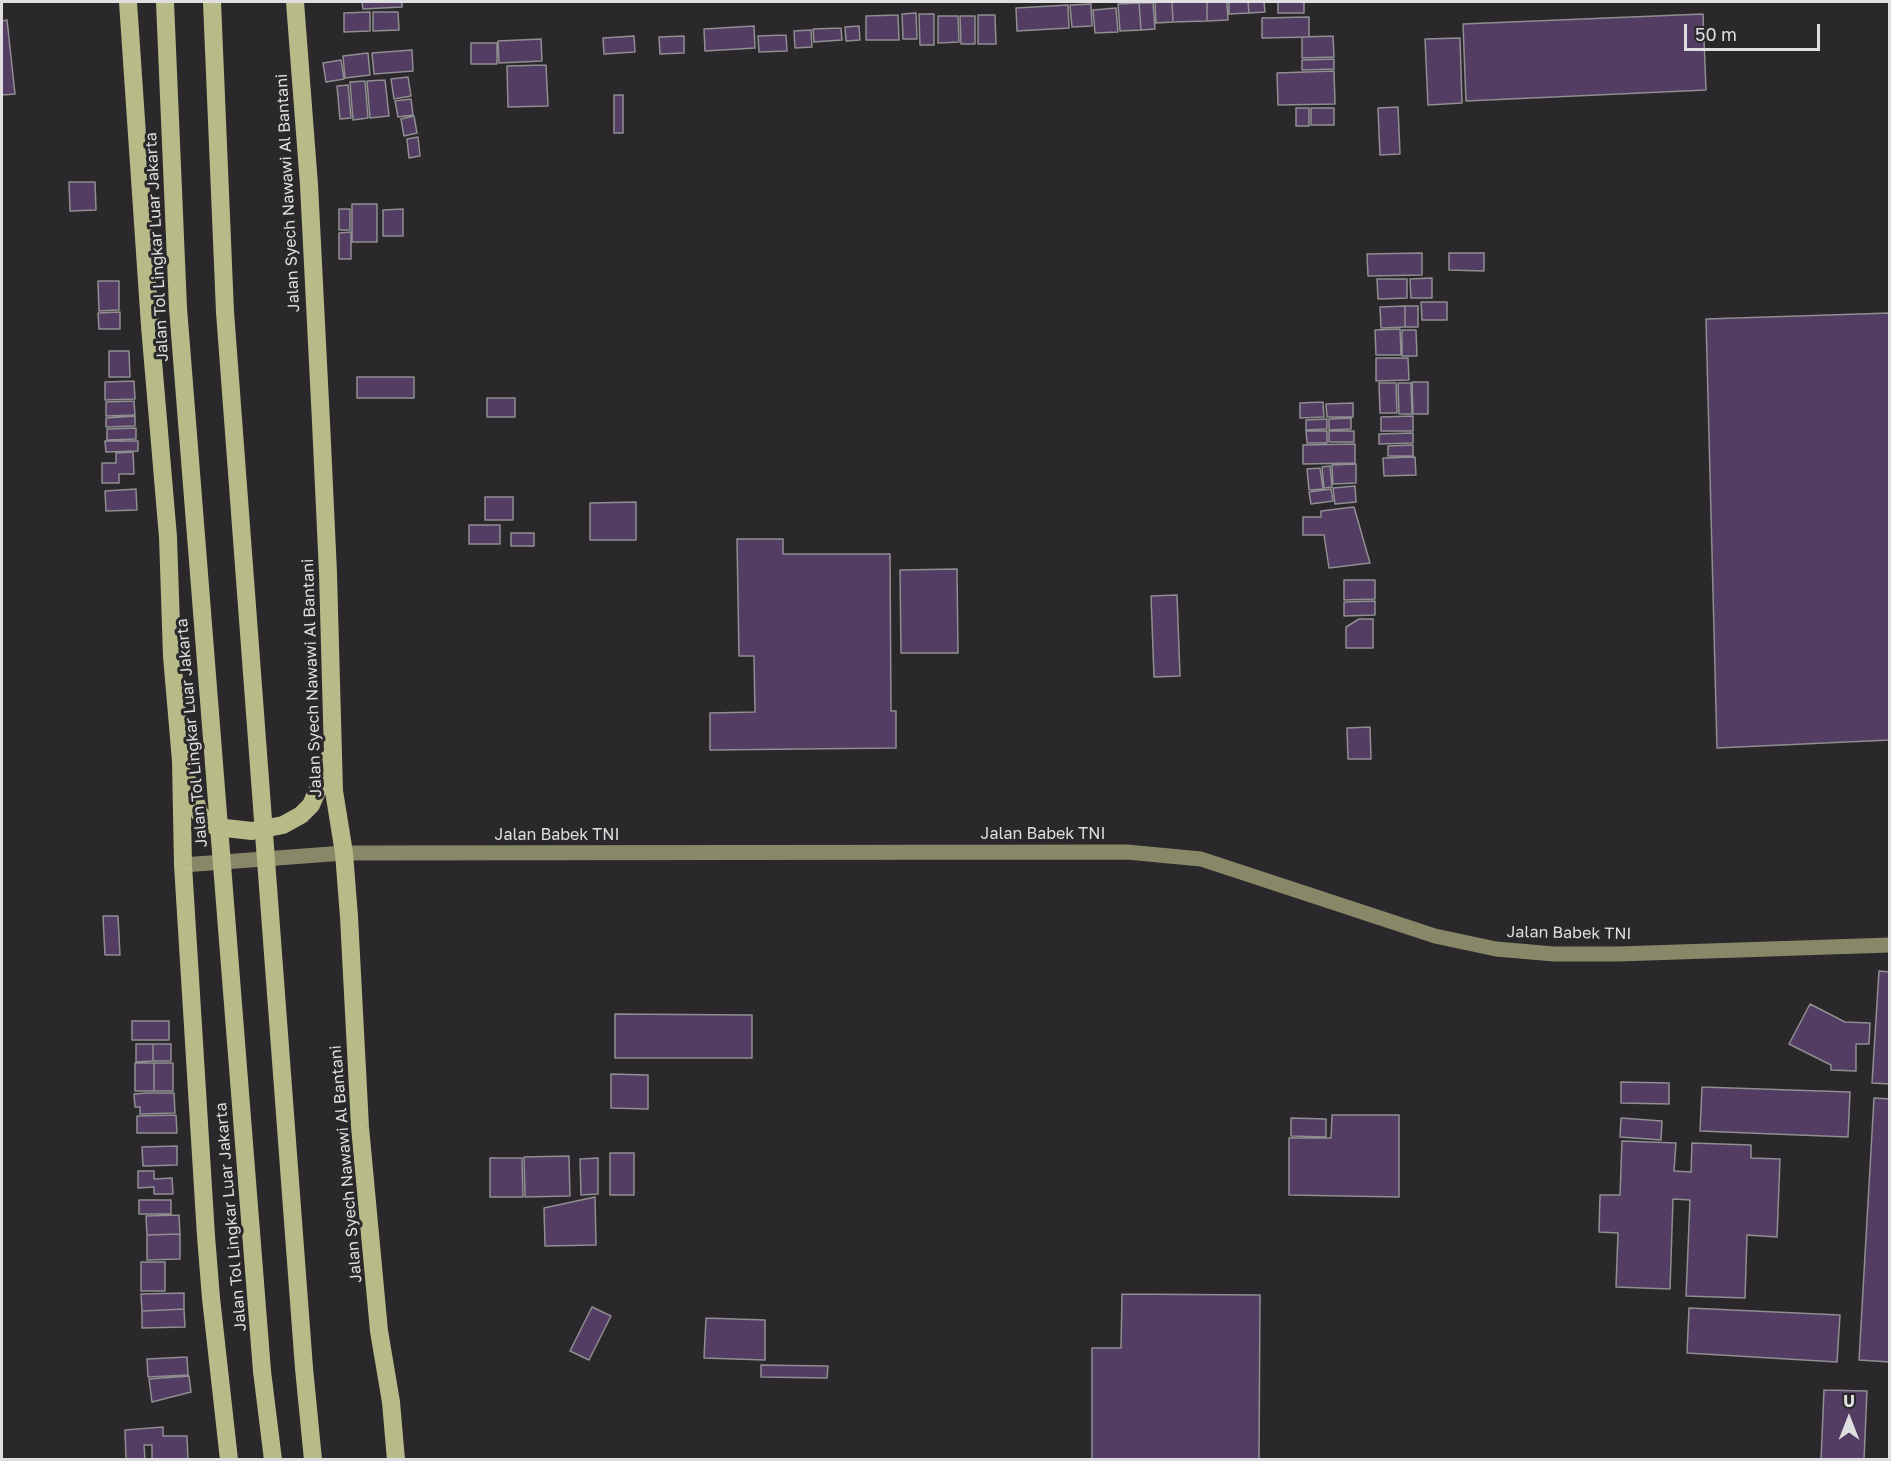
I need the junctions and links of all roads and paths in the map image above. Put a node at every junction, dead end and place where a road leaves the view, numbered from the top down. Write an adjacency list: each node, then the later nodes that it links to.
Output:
1 (128, 2): 6 (highway)
2 (165, 2): 11 (highway, Jalan Tol Lingkar Luar Jakarta, bridge)
3 (212, 2): 12 (highway, bridge)
4 (295, 2): 5 (highway, Jalan Syech Nawawi Al Bantani)
5 (332, 748): 6 (highway); 7 (highway, Jalan Syech Nawawi Al Bantani)
6 (181, 761): 8 (highway)
7 (344, 853): 8 (street, Jalan Babek TNI); 9 (street, Jalan Babek TNI); 13 (highway, Jalan Syech Nawawi Al Bantani)
8 (183, 865): 10 (highway)
9 (1890, 945)
10 (229, 1460)
11 (273, 1460)
12 (313, 1460)
13 (396, 1460)

